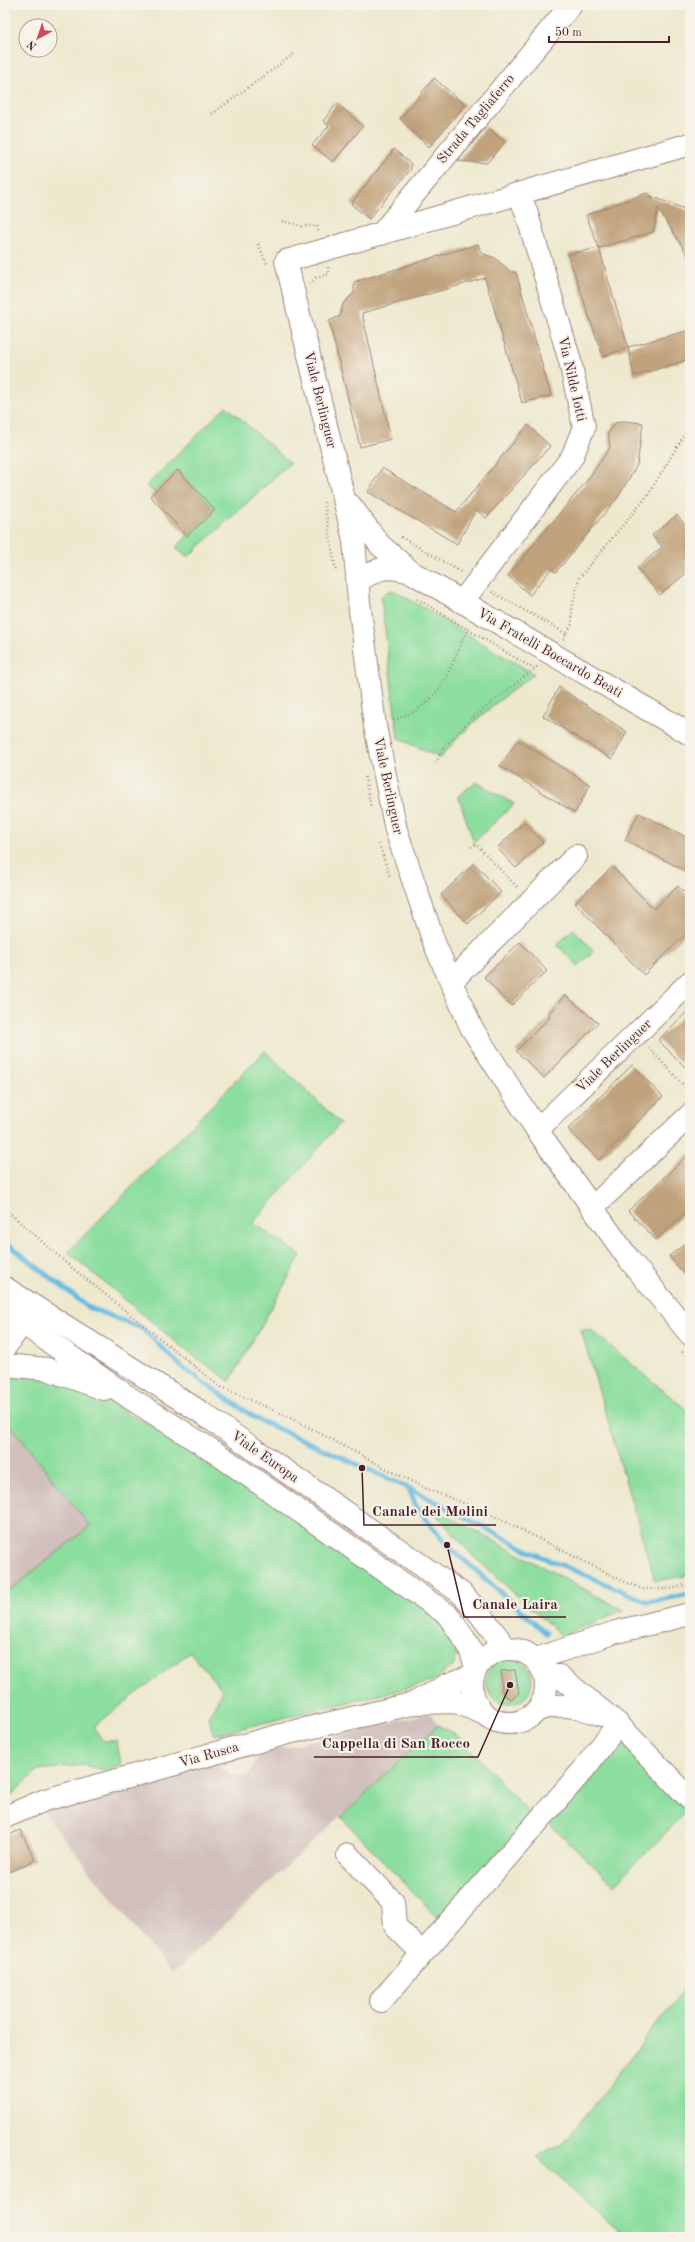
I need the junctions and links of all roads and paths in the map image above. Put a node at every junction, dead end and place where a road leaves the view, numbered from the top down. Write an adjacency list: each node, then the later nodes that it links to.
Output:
1 (571, 5): 7 (street, Strada Tagliaferro)
2 (294, 54): 3 (path)
3 (212, 114)
4 (687, 144): 5 (street)
5 (519, 194): 7 (street); 20 (street, Via Nilde Iotti)
6 (282, 221): 9 (path)
7 (381, 234): 9 (street)
8 (258, 244): 10 (path)
9 (323, 250): 10 (street); 11 (path)
10 (277, 264): 13 (street, Viale Berlinguer)
11 (309, 290)
12 (690, 425): 23 (path)
13 (332, 493): 14 (street, Via Fratelli Boccardo Beati); 15 (street, Viale Berlinguer); 18 (path)
14 (389, 540): 15 (street); 17 (street, Via Fratelli Boccardo Beati); 20 (path)
15 (355, 549): 16 (street, Via Fratelli Boccardo Beati); 19 (street, Viale Berlinguer)
16 (384, 568): 17 (street, Via Fratelli Boccardo Beati); 19 (street)
17 (411, 572): 22 (street, Via Fratelli Boccardo Beati)
18 (337, 578)
19 (359, 581): 38 (street, Viale Berlinguer)
20 (484, 587): 22 (street, Via Nilde Iotti); 22 (path); 23 (path)
21 (414, 598): 22 (path)
22 (470, 614): 24 (street, Via Fratelli Boccardo Beati); 25 (path); 27 (path)
23 (567, 634): 24 (path)
24 (550, 653): 25 (path); 29 (street, Via Fratelli Boccardo Beati)
25 (535, 669): 30 (path)
26 (390, 713): 27 (path)
27 (391, 720): 28 (path)
28 (392, 726)
29 (690, 734)
30 (436, 763)
31 (364, 773): 32 (path)
32 (371, 809)
33 (378, 837): 36 (path)
34 (470, 847): 37 (path)
35 (576, 856): 37 (street)
36 (391, 880)
37 (531, 902): 38 (street)
38 (451, 982): 43 (street, Viale Berlinguer)
39 (690, 982): 40 (street, Viale Berlinguer)
40 (636, 1035): 41 (path); 43 (street, Viale Berlinguer)
41 (690, 1092)
42 (690, 1115): 45 (street)
43 (537, 1130): 45 (street, Viale Berlinguer)
44 (5, 1208): 53 (path)
45 (592, 1208): 48 (street, Viale Berlinguer)
46 (5, 1288): 47 (street, Viale Europa)
47 (15, 1315): 49 (street); 52 (street, Viale Europa); 55 (street, Viale Europa)
48 (685, 1341): 50 (path)
49 (5, 1347)
50 (690, 1360)
51 (5, 1365): 52 (street)
52 (130, 1398): 57 (street, Viale Europa)
53 (690, 1584)
54 (690, 1614): 56 (street)
55 (506, 1648): 56 (street); 57 (street)
56 (541, 1668): 59 (street); 61 (street)
57 (474, 1671): 58 (street, Via Rusca); 60 (street)
58 (416, 1703): 60 (street, Via Rusca); 63 (street, Via Rusca)
59 (538, 1710): 60 (street); 61 (street)
60 (483, 1713)
61 (615, 1721): 62 (street); 65 (street)
62 (690, 1799)
63 (5, 1817)
64 (348, 1855): 65 (street)
65 (422, 1953): 66 (street)
66 (381, 2000)

